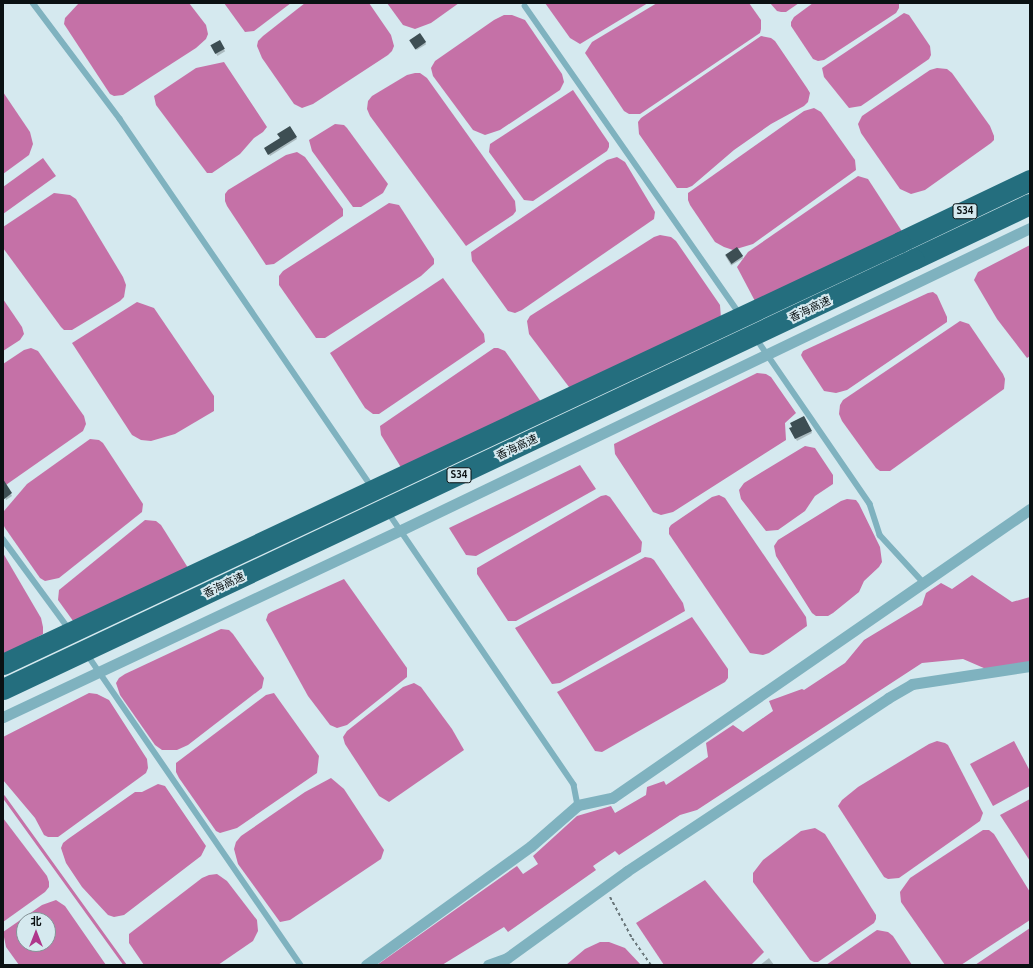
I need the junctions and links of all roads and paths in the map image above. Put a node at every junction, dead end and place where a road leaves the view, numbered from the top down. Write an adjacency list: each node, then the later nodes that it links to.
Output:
1 (33, 3): 9 (lane)
2 (525, 6): 6 (lane)
3 (1030, 180): 17 (highway, 香海高速 / S34, bridge)
4 (1030, 204): 20 (highway, 香海高速 / S34, bridge)
5 (1030, 228): 8 (street)
6 (745, 322)
7 (750, 328): 8 (lane)
8 (767, 354): 12 (street); 14 (lane)
9 (377, 495)
10 (381, 502): 12 (lane)
11 (1030, 509): 14 (street)
12 (401, 530): 19 (street); 22 (lane)
13 (3, 538): 15 (lane)
14 (923, 582): 22 (street)
15 (77, 640)
16 (81, 646): 19 (lane)
17 (3, 664)
18 (1030, 666): 23 (street)
19 (100, 672): 21 (street); 24 (lane)
20 (3, 689)
21 (3, 717)
22 (578, 805): 25 (street)
23 (604, 887): 26 (street); 27 (path)
24 (301, 965)
25 (366, 965)
26 (488, 965)
27 (651, 965)

